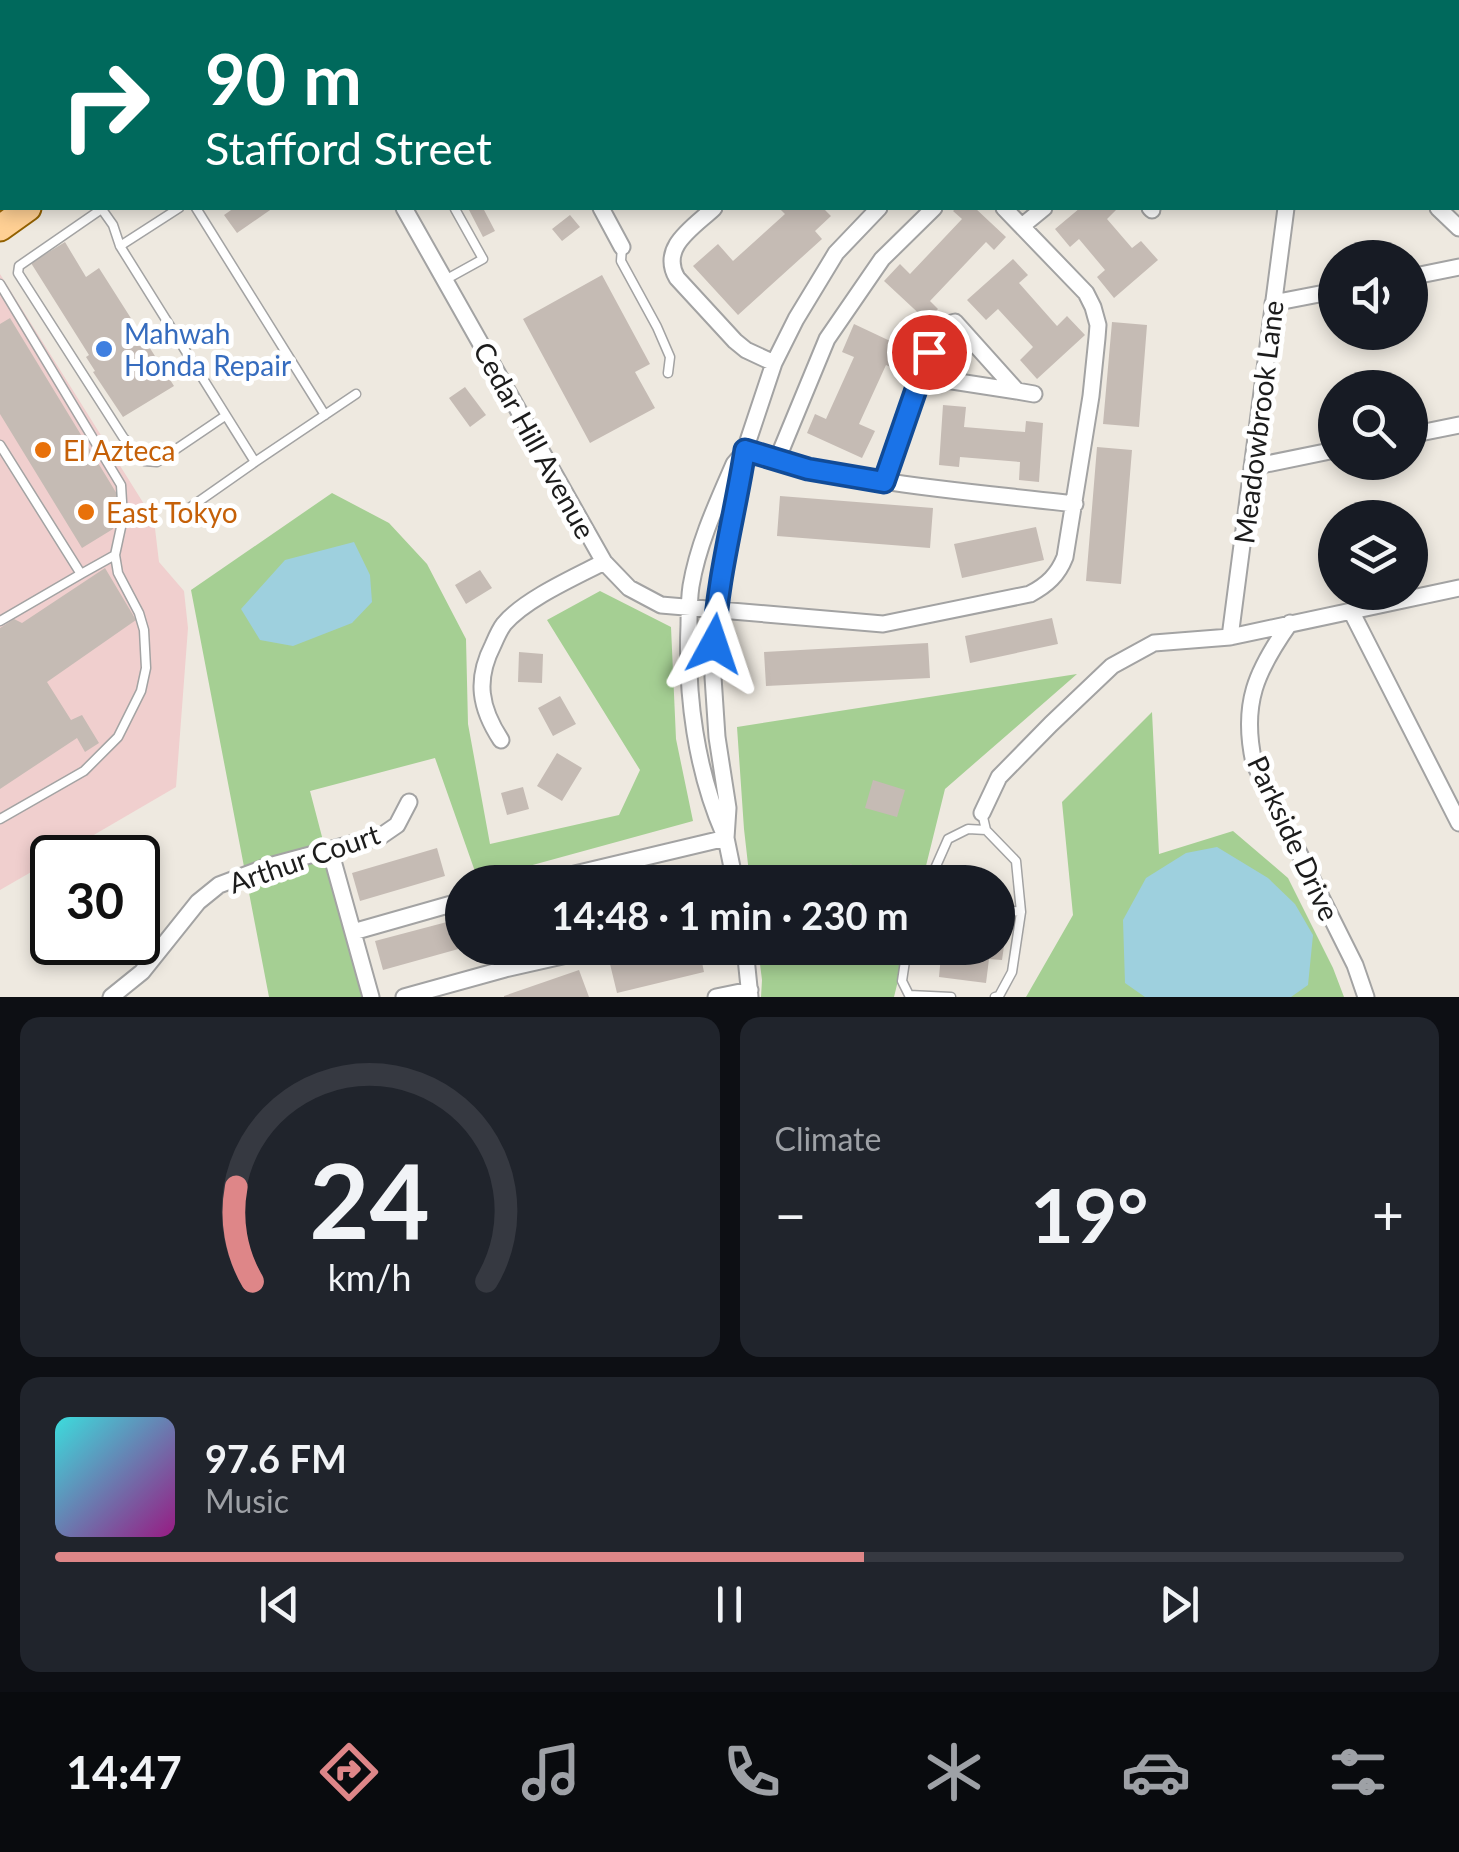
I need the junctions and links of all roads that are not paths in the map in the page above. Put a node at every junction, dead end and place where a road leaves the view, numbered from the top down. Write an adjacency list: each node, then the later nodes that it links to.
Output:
1 (25, 210): 17 (main road)
2 (99, 210): 34 (lane)
3 (103, 210): 19 (lane)
4 (176, 210): 19 (lane)
5 (197, 210): 33 (lane)
6 (405, 210): 23 (street, Cedar Hill Avenue)
7 (456, 210): 23 (lane)
8 (602, 210): 20 (street)
9 (712, 210): 27 (street)
10 (877, 210): 27 (street)
11 (932, 210): 40 (street)
12 (1006, 210): 16 (street, Cedar Hill Avenue)
13 (1042, 210): 16 (street)
14 (1286, 210): 26 (street, Meadowbrook Lane)
15 (1440, 210): 18 (street)
16 (1022, 226): 44 (street, Cedar Hill Avenue)
17 (0, 228)
18 (1459, 228)
19 (120, 246): 34 (lane)
20 (622, 247): 28 (lane)
21 (1459, 267): 22 (street)
22 (1428, 273)
23 (446, 280): 47 (street, Cedar Hill Avenue)
24 (0, 284): 46 (lane)
25 (1318, 294): 26 (street)
26 (1273, 303): 42 (street, Meadowbrook Lane)
27 (774, 364): 38 (street)
28 (668, 373)
29 (920, 376): 30 (street); 30 (street); 43 (street)
30 (1017, 391): 32 (street)
31 (356, 394): 33 (lane)
32 (1034, 394)
33 (326, 415): 41 (lane)
34 (225, 416): 41 (lane)
35 (1459, 425): 36 (street)
36 (1428, 431)
37 (0, 445): 48 (lane)
38 (745, 450): 40 (street); 50 (street); 51 (street)
39 (1318, 453): 42 (street)
40 (777, 460): 43 (street)
41 (255, 462): 45 (lane)
42 (1252, 467): 55 (street, Meadowbrook Lane)
43 (884, 482): 44 (street)
44 (1075, 504): 51 (street, Cedar Hill Avenue)
45 (178, 516)
46 (115, 555): 48 (lane); 58 (lane)
47 (604, 562): 50 (street, Cedar Hill Avenue); 56 (street)
48 (81, 574): 53 (lane)
49 (1459, 588): 52 (street)
50 (690, 608): 51 (street, Cedar Hill Avenue); 61 (street)
51 (716, 611): 61 (street)
52 (1350, 611): 54 (street); 60 (street)
53 (0, 621)
54 (1290, 623): 55 (street); 80 (street, Parkside Drive)
55 (1230, 637): 59 (street)
56 (501, 740)
57 (409, 802): 62 (street, Arthur Court)
58 (0, 819)
59 (984, 822): 65 (lane); 68 (lane)
60 (1459, 823)
61 (726, 838): 63 (street); 64 (street)
62 (330, 850): 69 (street); 74 (street, Arthur Court)
63 (612, 865)
64 (732, 865)
65 (937, 865)
66 (445, 907): 69 (street)
67 (1015, 911): 68 (lane)
68 (1022, 912): 79 (lane)
69 (353, 932): 75 (street)
70 (523, 965): 76 (street)
71 (746, 965): 73 (street)
72 (904, 965): 78 (lane)
73 (750, 994): 77 (street)
74 (112, 997)
75 (371, 997)
76 (404, 997)
77 (716, 997)
78 (951, 997)
79 (995, 997)
80 (1366, 997)

